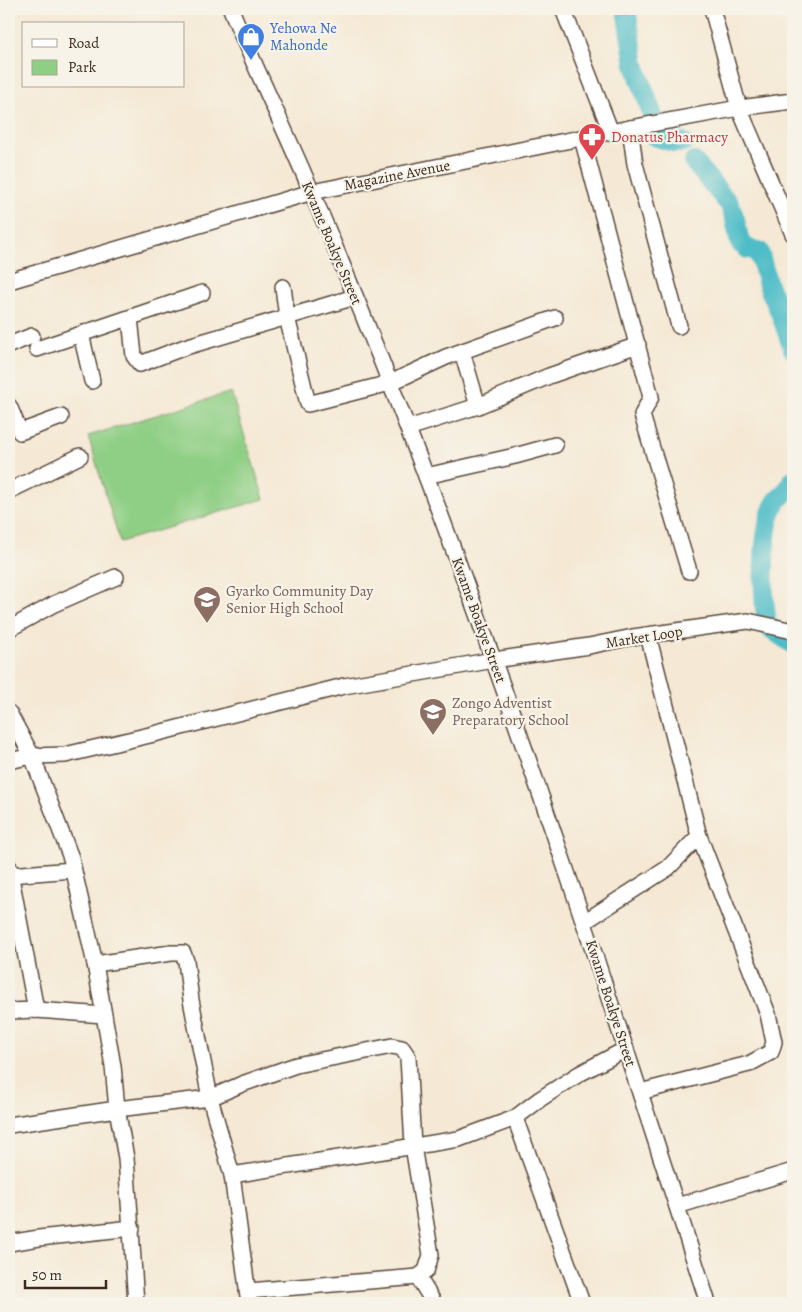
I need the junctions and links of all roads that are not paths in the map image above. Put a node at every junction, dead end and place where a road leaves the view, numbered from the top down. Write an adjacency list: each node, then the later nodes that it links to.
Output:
1 (230, 9): 9 (street, Kwame Boakye Street)
2 (563, 9): 7 (street)
3 (712, 9): 5 (street)
4 (793, 101): 5 (street, Magazine Avenue)
5 (739, 108): 6 (street, Magazine Avenue); 10 (street)
6 (630, 128): 7 (street, Magazine Avenue); 18 (street)
7 (611, 132): 8 (street, Magazine Avenue)
8 (582, 138): 9 (street, Magazine Avenue); 21 (street)
9 (312, 192): 11 (street, Magazine Avenue); 14 (street, Kwame Boakye Street)
10 (793, 234)
11 (9, 280)
12 (283, 287): 15 (street)
13 (202, 293): 16 (street)
14 (355, 297): 15 (street); 24 (street, Kwame Boakye Street)
15 (288, 317): 16 (street); 24 (street)
16 (130, 318): 19 (street)
17 (555, 318): 22 (street)
18 (679, 326)
19 (81, 334): 20 (street); 23 (street)
20 (9, 345)
21 (638, 345): 26 (street); 33 (street)
22 (462, 352): 24 (street); 26 (street)
23 (92, 380)
24 (390, 383): 28 (street, Kwame Boakye Street)
25 (9, 406): 27 (street)
26 (478, 406): 28 (street)
27 (61, 417)
28 (408, 428): 31 (street, Kwame Boakye Street)
29 (555, 445): 31 (street)
30 (80, 456): 32 (street)
31 (426, 476): 38 (street, Kwame Boakye Street)
32 (9, 491)
33 (689, 571)
34 (116, 577): 35 (street)
35 (9, 629)
36 (793, 631): 37 (street, Market Loop)
37 (648, 635): 38 (street, Market Loop); 42 (street)
38 (494, 660): 40 (street, Market Loop); 45 (street, Kwame Boakye Street)
39 (9, 713): 40 (street)
40 (32, 756): 41 (street, Market Loop); 43 (street)
41 (9, 761)
42 (699, 836): 45 (street); 51 (street)
43 (74, 870): 44 (street); 46 (street)
44 (9, 872): 47 (street)
45 (584, 922): 50 (street, Kwame Boakye Street)
46 (95, 964): 49 (street); 52 (street)
47 (36, 1010): 48 (street); 49 (street)
48 (9, 1011)
49 (104, 1015): 53 (street)
50 (626, 1049): 51 (street, Kwame Boakye Street); 54 (street)
51 (640, 1092): 59 (street, Kwame Boakye Street)
52 (210, 1098): 53 (street); 56 (street); 58 (street)
53 (117, 1109): 55 (street); 60 (street)
54 (515, 1118): 56 (street); 66 (street)
55 (9, 1125)
56 (413, 1146): 58 (street); 62 (street)
57 (793, 1171): 59 (street)
58 (232, 1175): 63 (street)
59 (677, 1206): 67 (street, Kwame Boakye Street)
60 (132, 1228): 61 (street); 64 (street)
61 (9, 1243)
62 (418, 1277): 63 (street); 65 (street)
63 (248, 1297)
64 (136, 1303)
65 (434, 1303)
66 (582, 1303)
67 (708, 1303)

